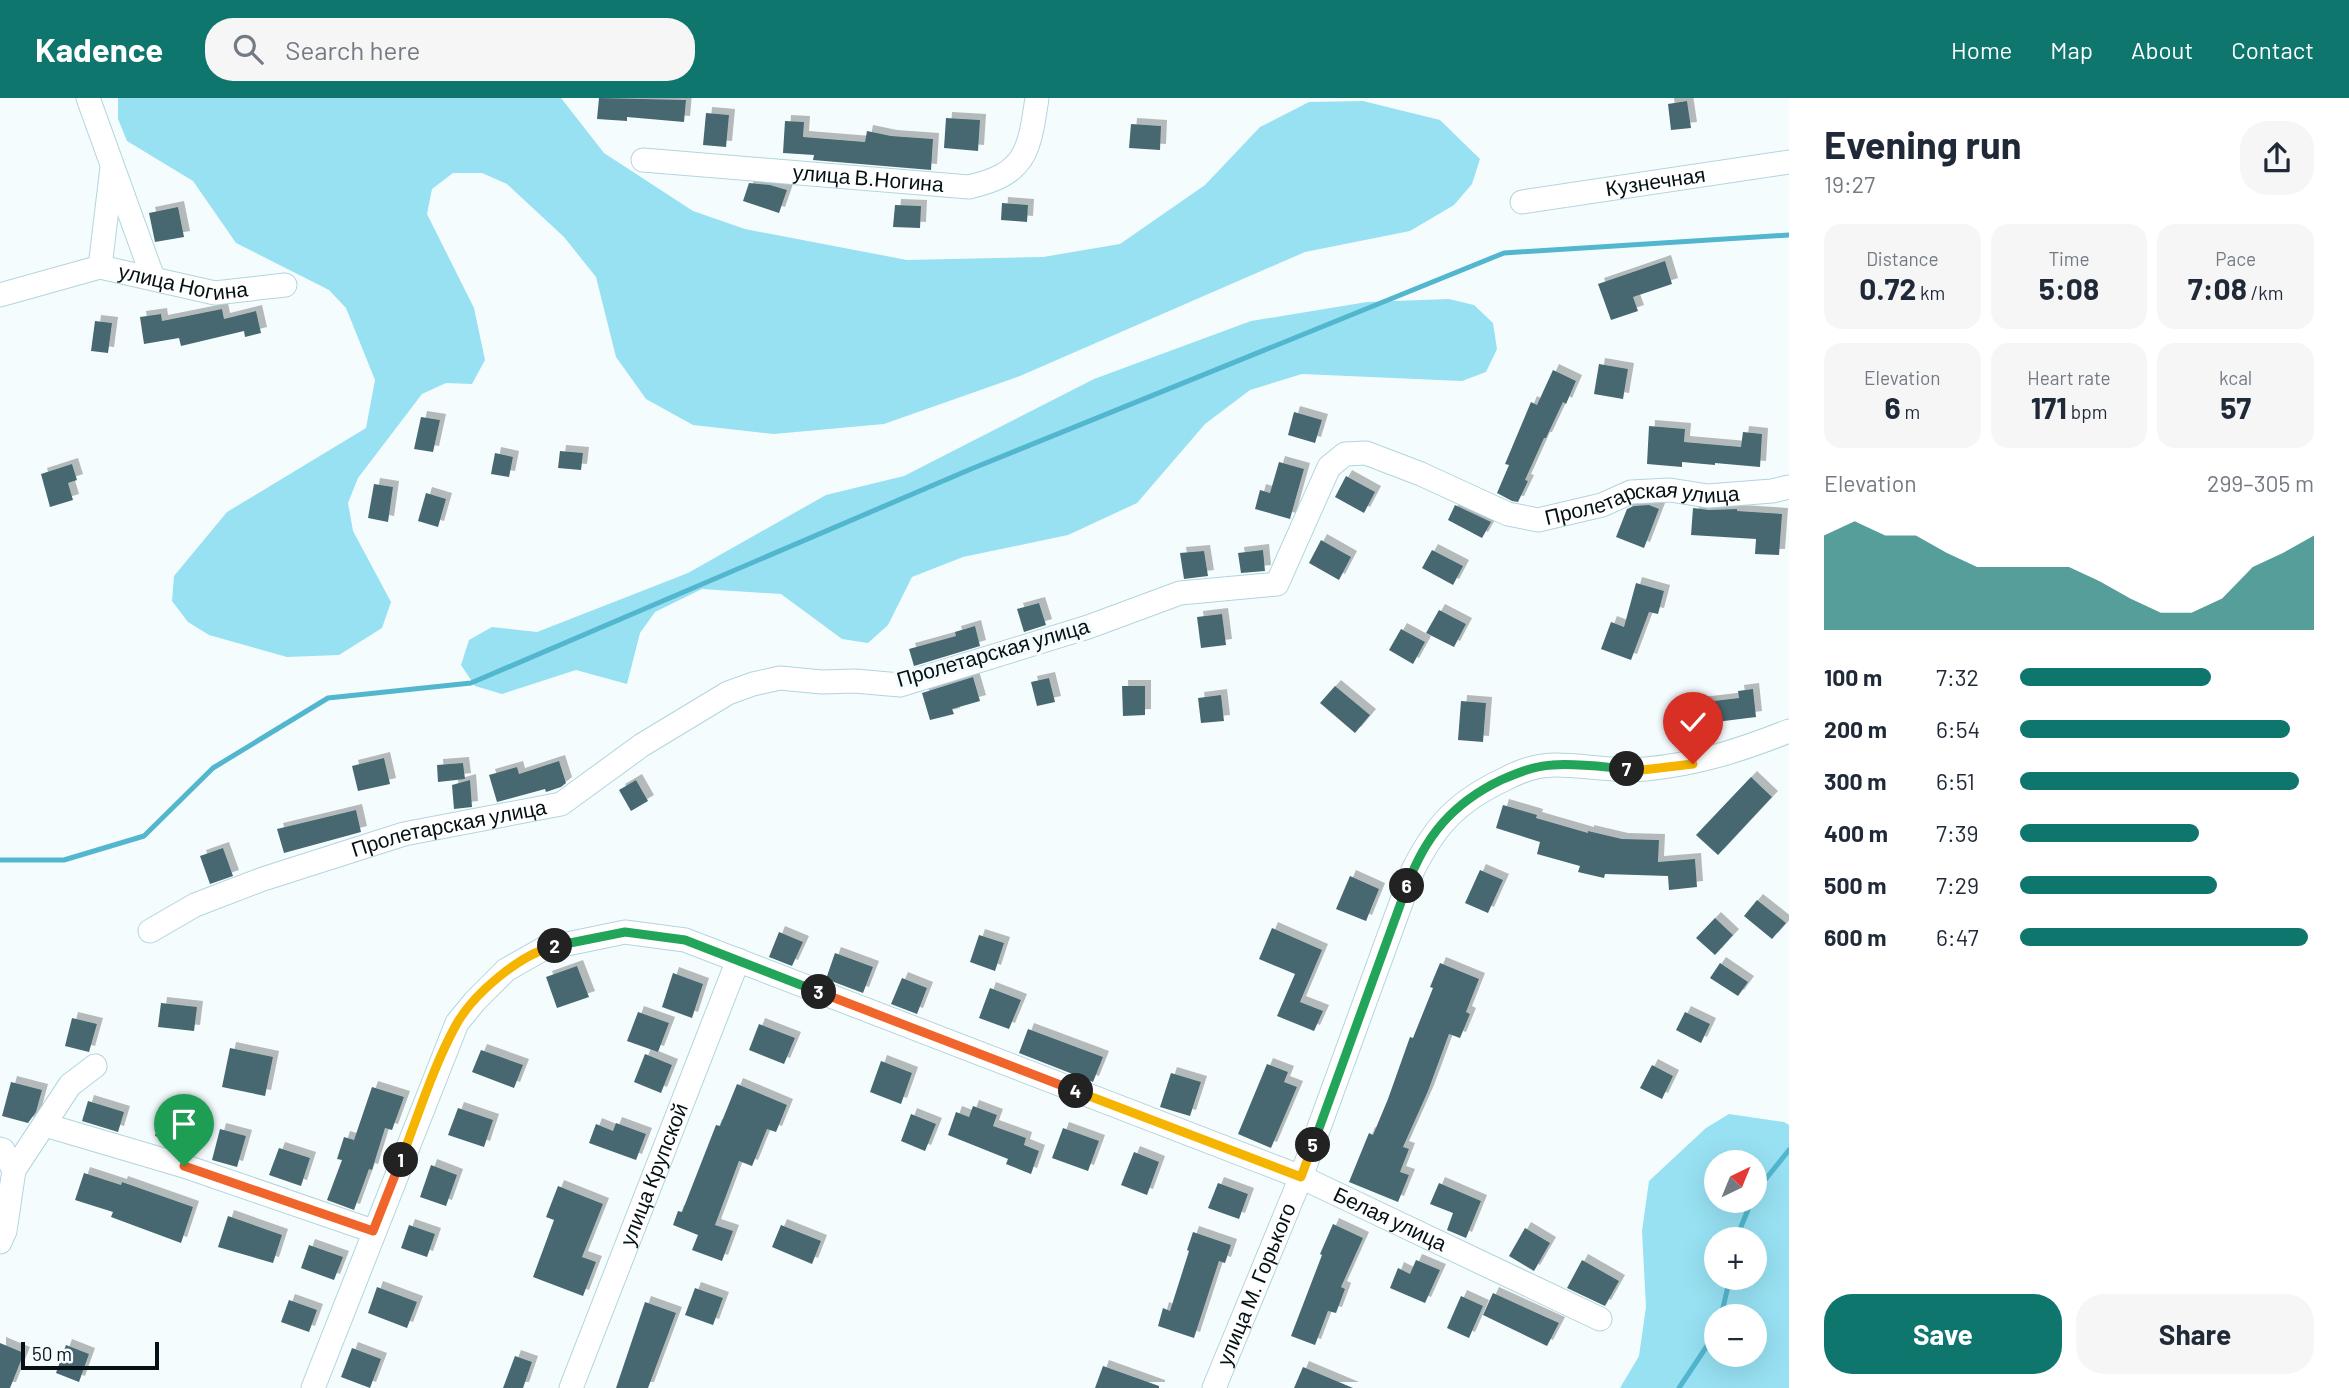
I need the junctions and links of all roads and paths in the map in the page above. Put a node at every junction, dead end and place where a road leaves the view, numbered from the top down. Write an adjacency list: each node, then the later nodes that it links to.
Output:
1 (88, 98): 3 (street)
2 (1037, 98): 4 (street, улица В.Ногина)
3 (112, 160): 7 (street); 8 (street)
4 (643, 160)
5 (1789, 163): 6 (street, Кузнечная)
6 (1522, 202)
7 (100, 267): 8 (street, улица Ногина); 10 (street, улица Ногина)
8 (153, 278): 9 (street, улица Ногина)
9 (285, 285)
10 (0, 295)
11 (1789, 487): 13 (street, Пролетарская улица)
12 (1789, 732): 19 (street, улица М. Горького)
13 (150, 931)
14 (737, 960): 19 (street, Белая улица); 20 (street, Белая улица); 24 (street, улица Крупской)
15 (95, 1066): 16 (street)
16 (45, 1125): 18 (street); 20 (street)
17 (0, 1149): 18 (street)
18 (13, 1170): 21 (street)
19 (1301, 1177): 22 (street, Белая улица); 25 (street, улица М. Горького)
20 (373, 1231): 23 (street, Белая улица)
21 (0, 1242)
22 (1600, 1319)
23 (313, 1388)
24 (571, 1388)
25 (1214, 1388)

